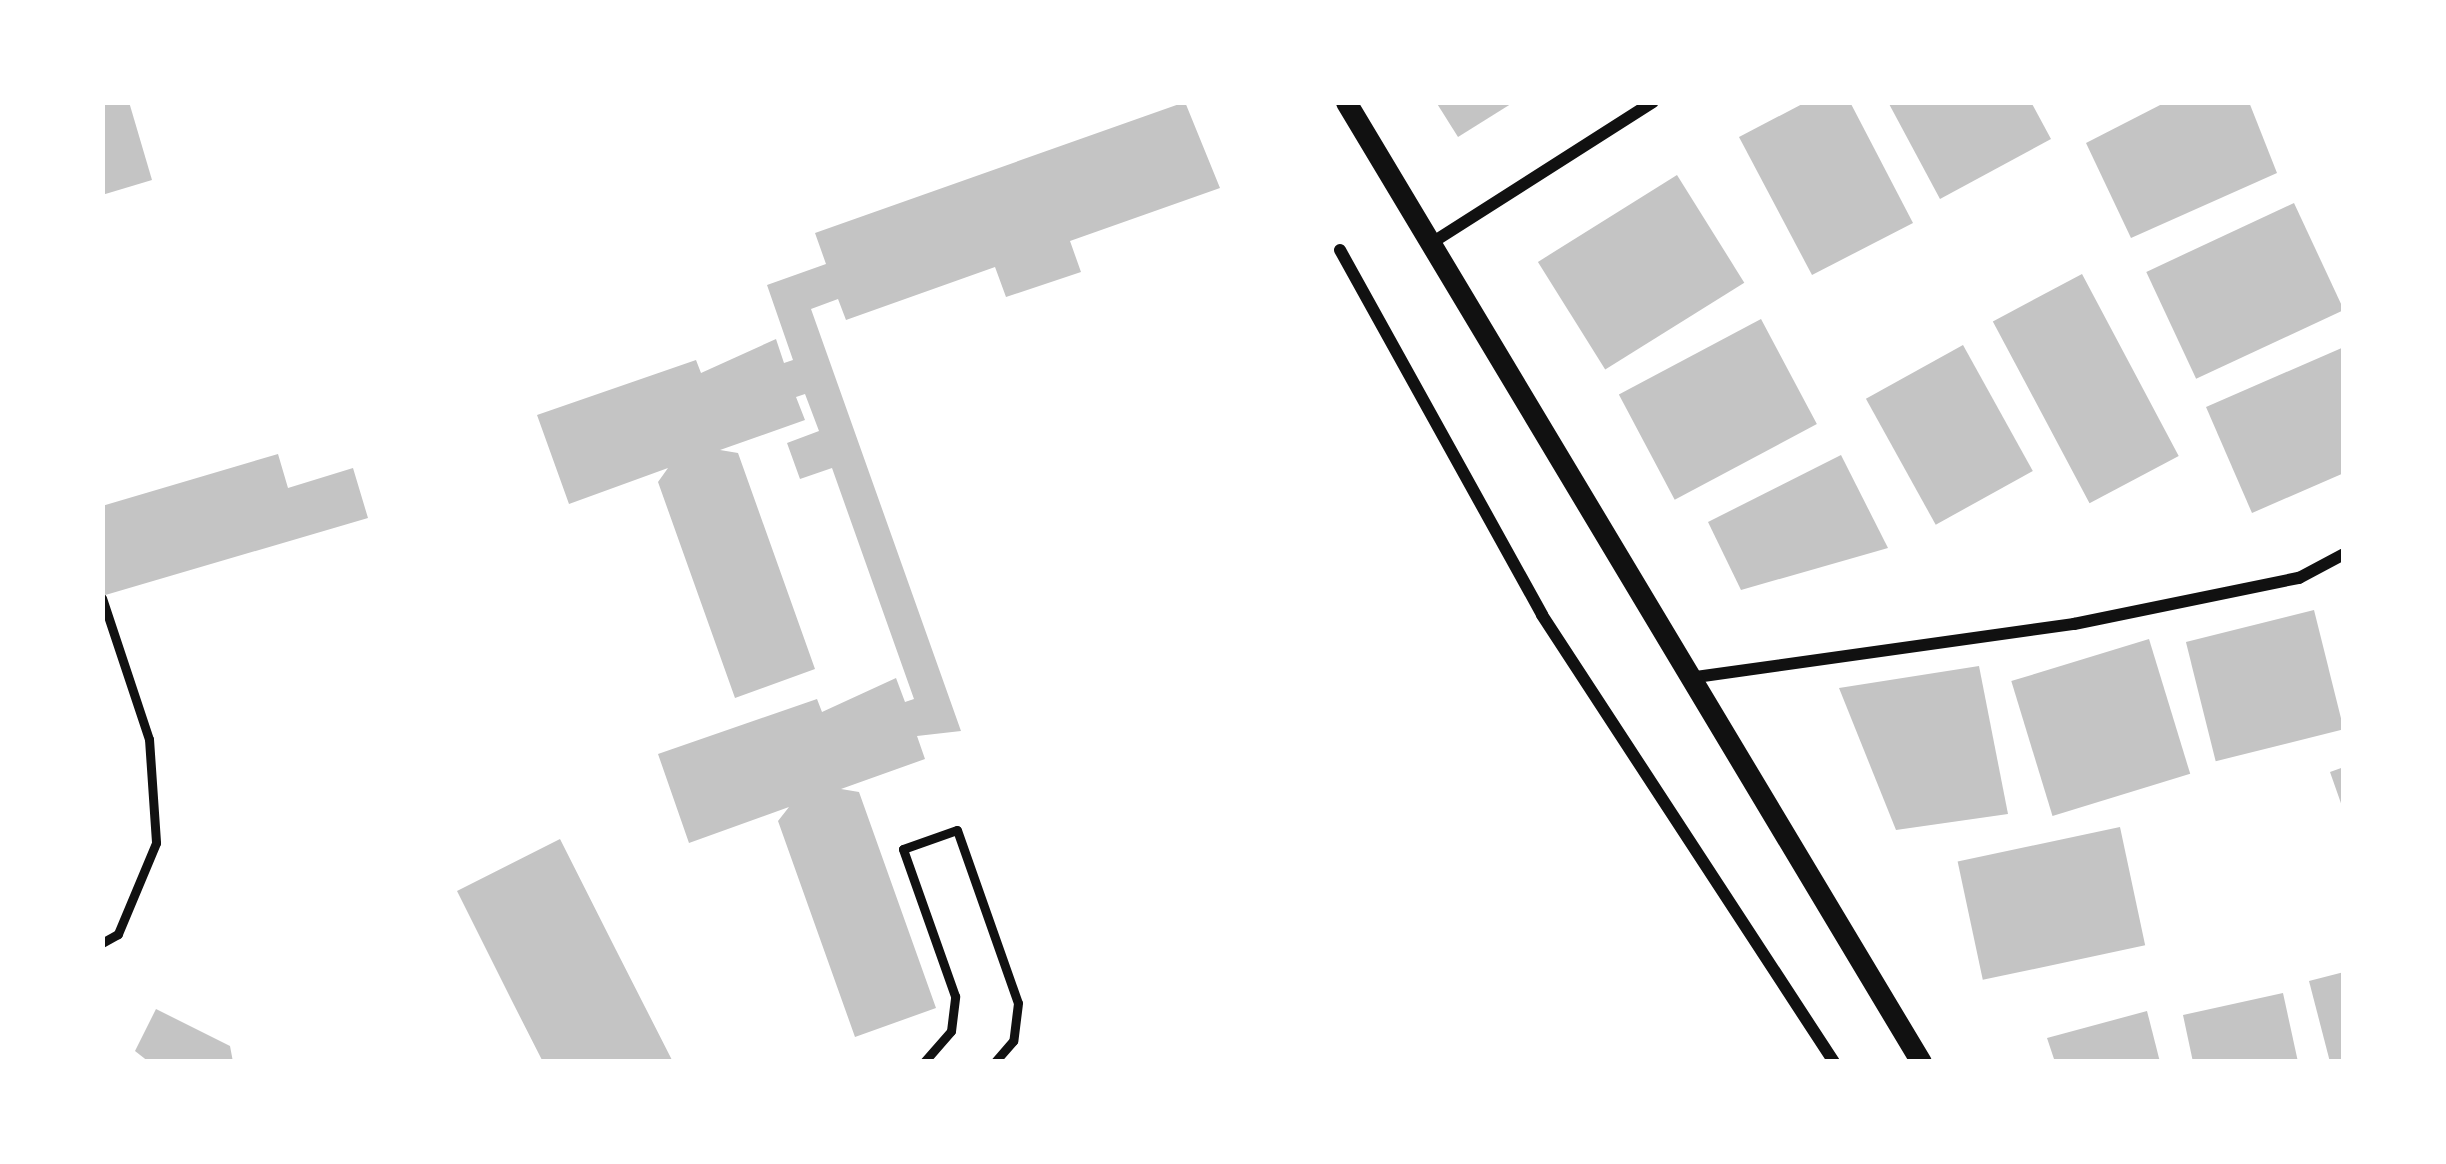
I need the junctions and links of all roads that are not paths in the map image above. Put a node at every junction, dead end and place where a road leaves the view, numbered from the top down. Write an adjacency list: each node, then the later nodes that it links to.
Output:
1 (1346, 102): 3 (street)
2 (1652, 102): 3 (street)
3 (1430, 244): 7 (street)
4 (1340, 250): 11 (street)
5 (2344, 554): 7 (street)
6 (102, 598): 8 (lane)
7 (1696, 677): 12 (street)
8 (102, 943)
9 (924, 1062): 10 (lane)
10 (995, 1062)
11 (1834, 1062)
12 (1921, 1062)

